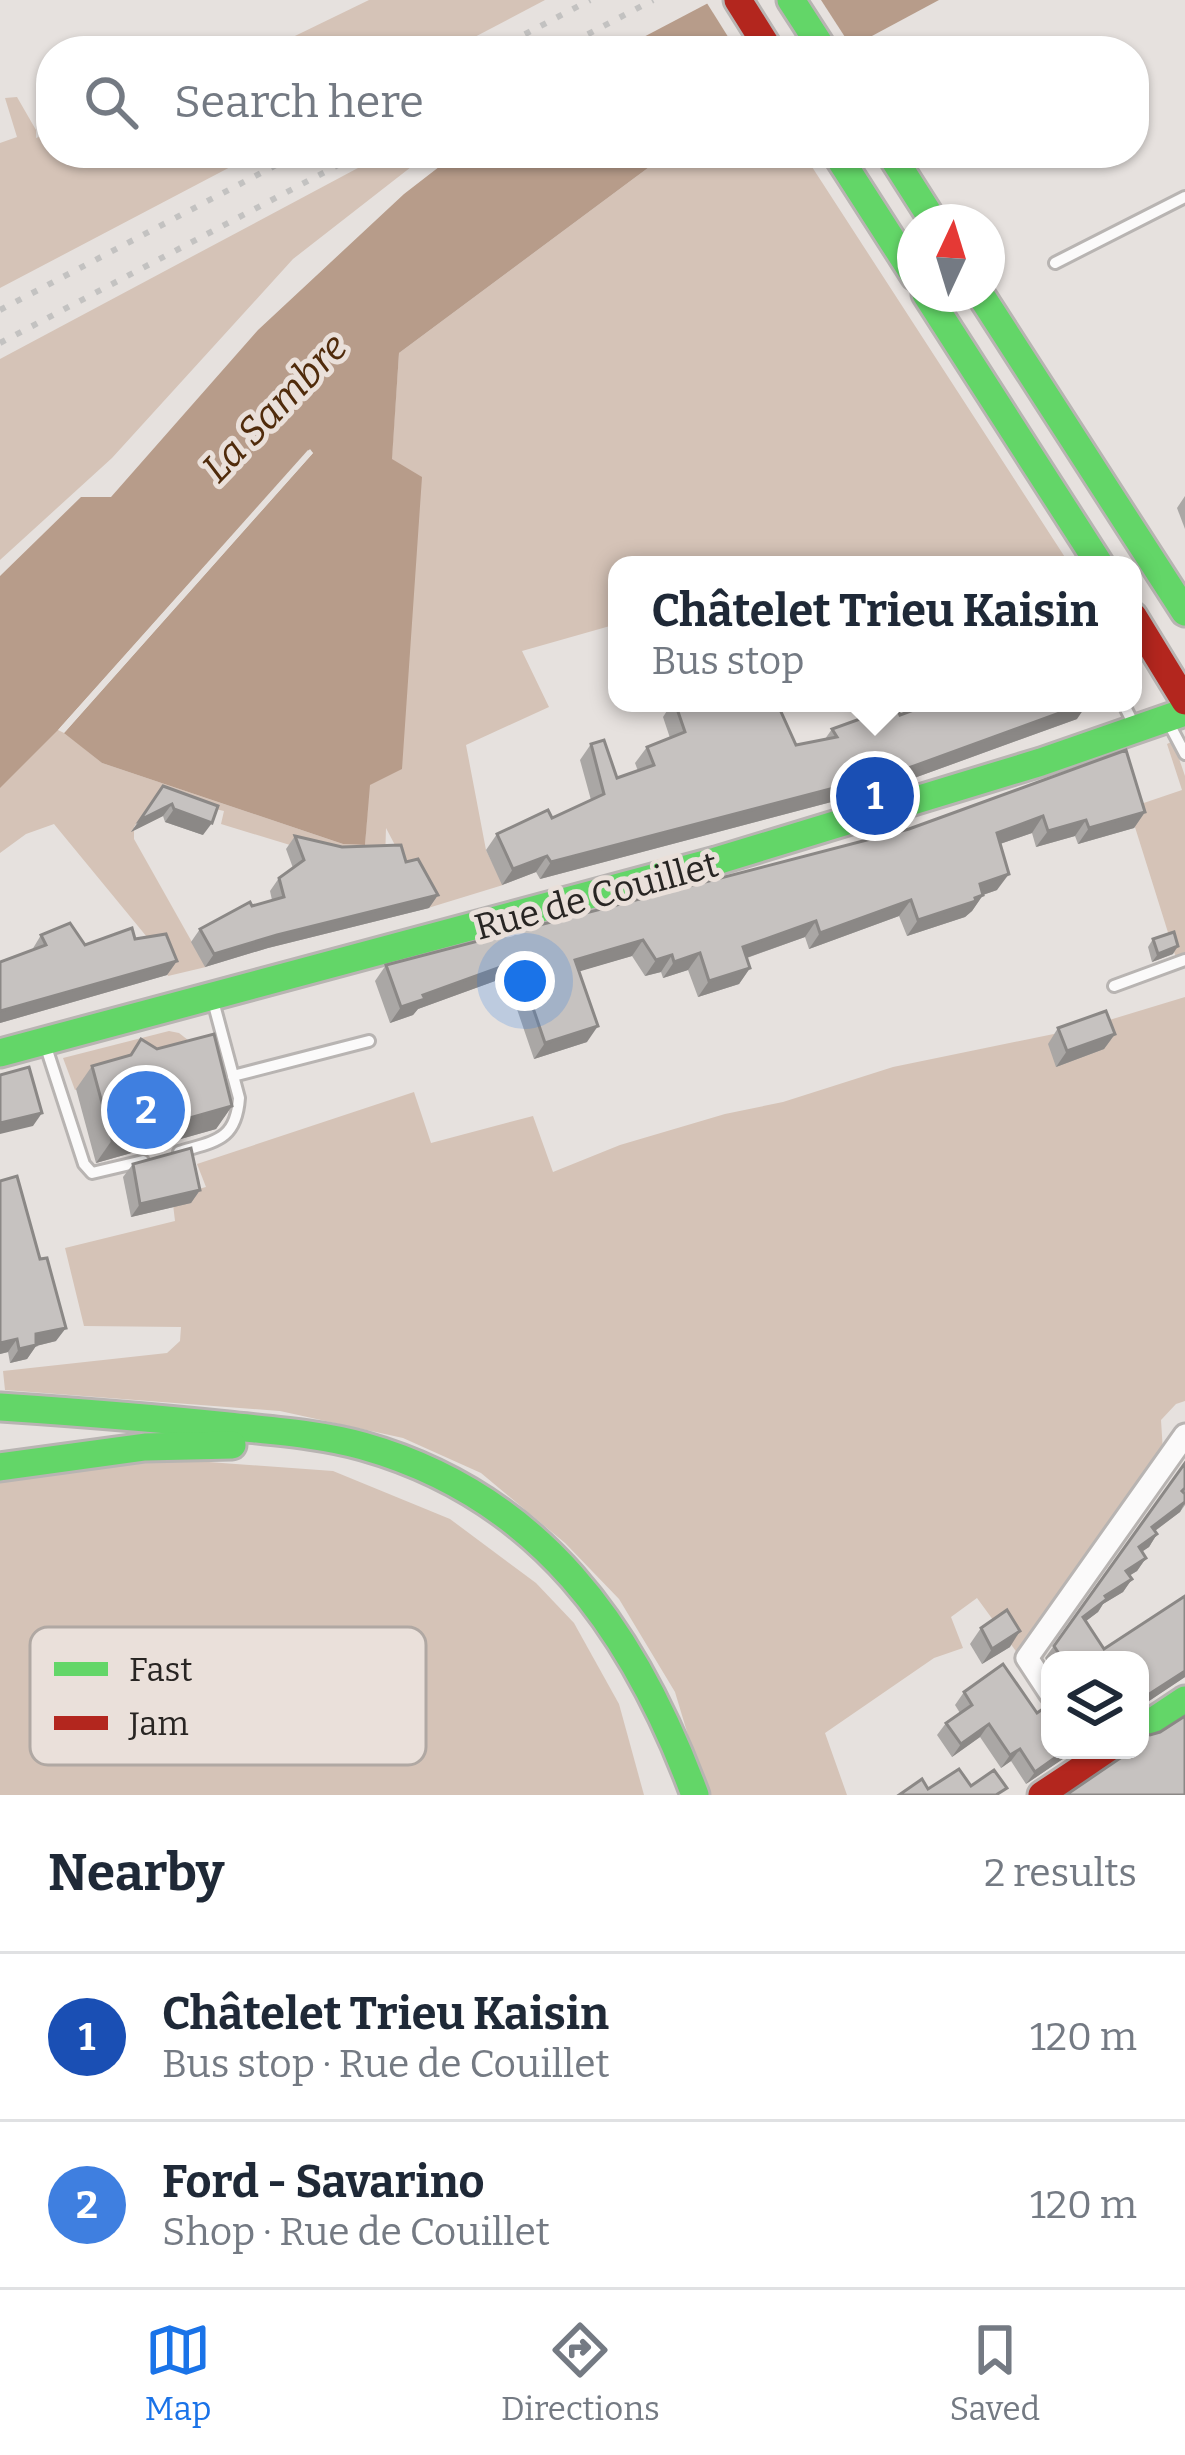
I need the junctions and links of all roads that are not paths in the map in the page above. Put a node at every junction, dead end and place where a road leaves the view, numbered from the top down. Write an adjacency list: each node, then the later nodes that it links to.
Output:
1 (737, 0): 3 (main road)
2 (791, 0): 4 (main road)
3 (760, 36)
4 (814, 36)
5 (846, 168): 9 (main road)
6 (900, 168): 8 (main road)
7 (1185, 197): 10 (lane)
8 (923, 204)
9 (897, 249)
10 (1055, 263)
11 (938, 312): 13 (main road)
12 (992, 312): 14 (main road)
13 (1094, 556)
14 (1185, 612)
15 (1142, 635): 16 (main road)
16 (1179, 711): 18 (main road, Rue de Couillet); 19 (lane)
17 (1127, 712): 18 (lane)
18 (1136, 731): 22 (main road, Rue de Couillet)
19 (1185, 754)
20 (1185, 961): 21 (lane)
21 (1114, 986)
22 (211, 996): 23 (main road, Rue de Couillet); 26 (lane)
23 (44, 1040): 25 (main road, Rue de Couillet); 26 (lane)
24 (369, 1041): 26 (lane)
25 (0, 1053)
26 (233, 1076)
27 (0, 1407): 35 (main road)
28 (1185, 1435): 30 (street)
29 (0, 1467): 34 (main road)
30 (1041, 1679)
31 (1185, 1700): 32 (main road)
32 (1149, 1724)
33 (1089, 1759): 36 (main road)
34 (678, 1795)
35 (695, 1795)
36 (1042, 1795)

